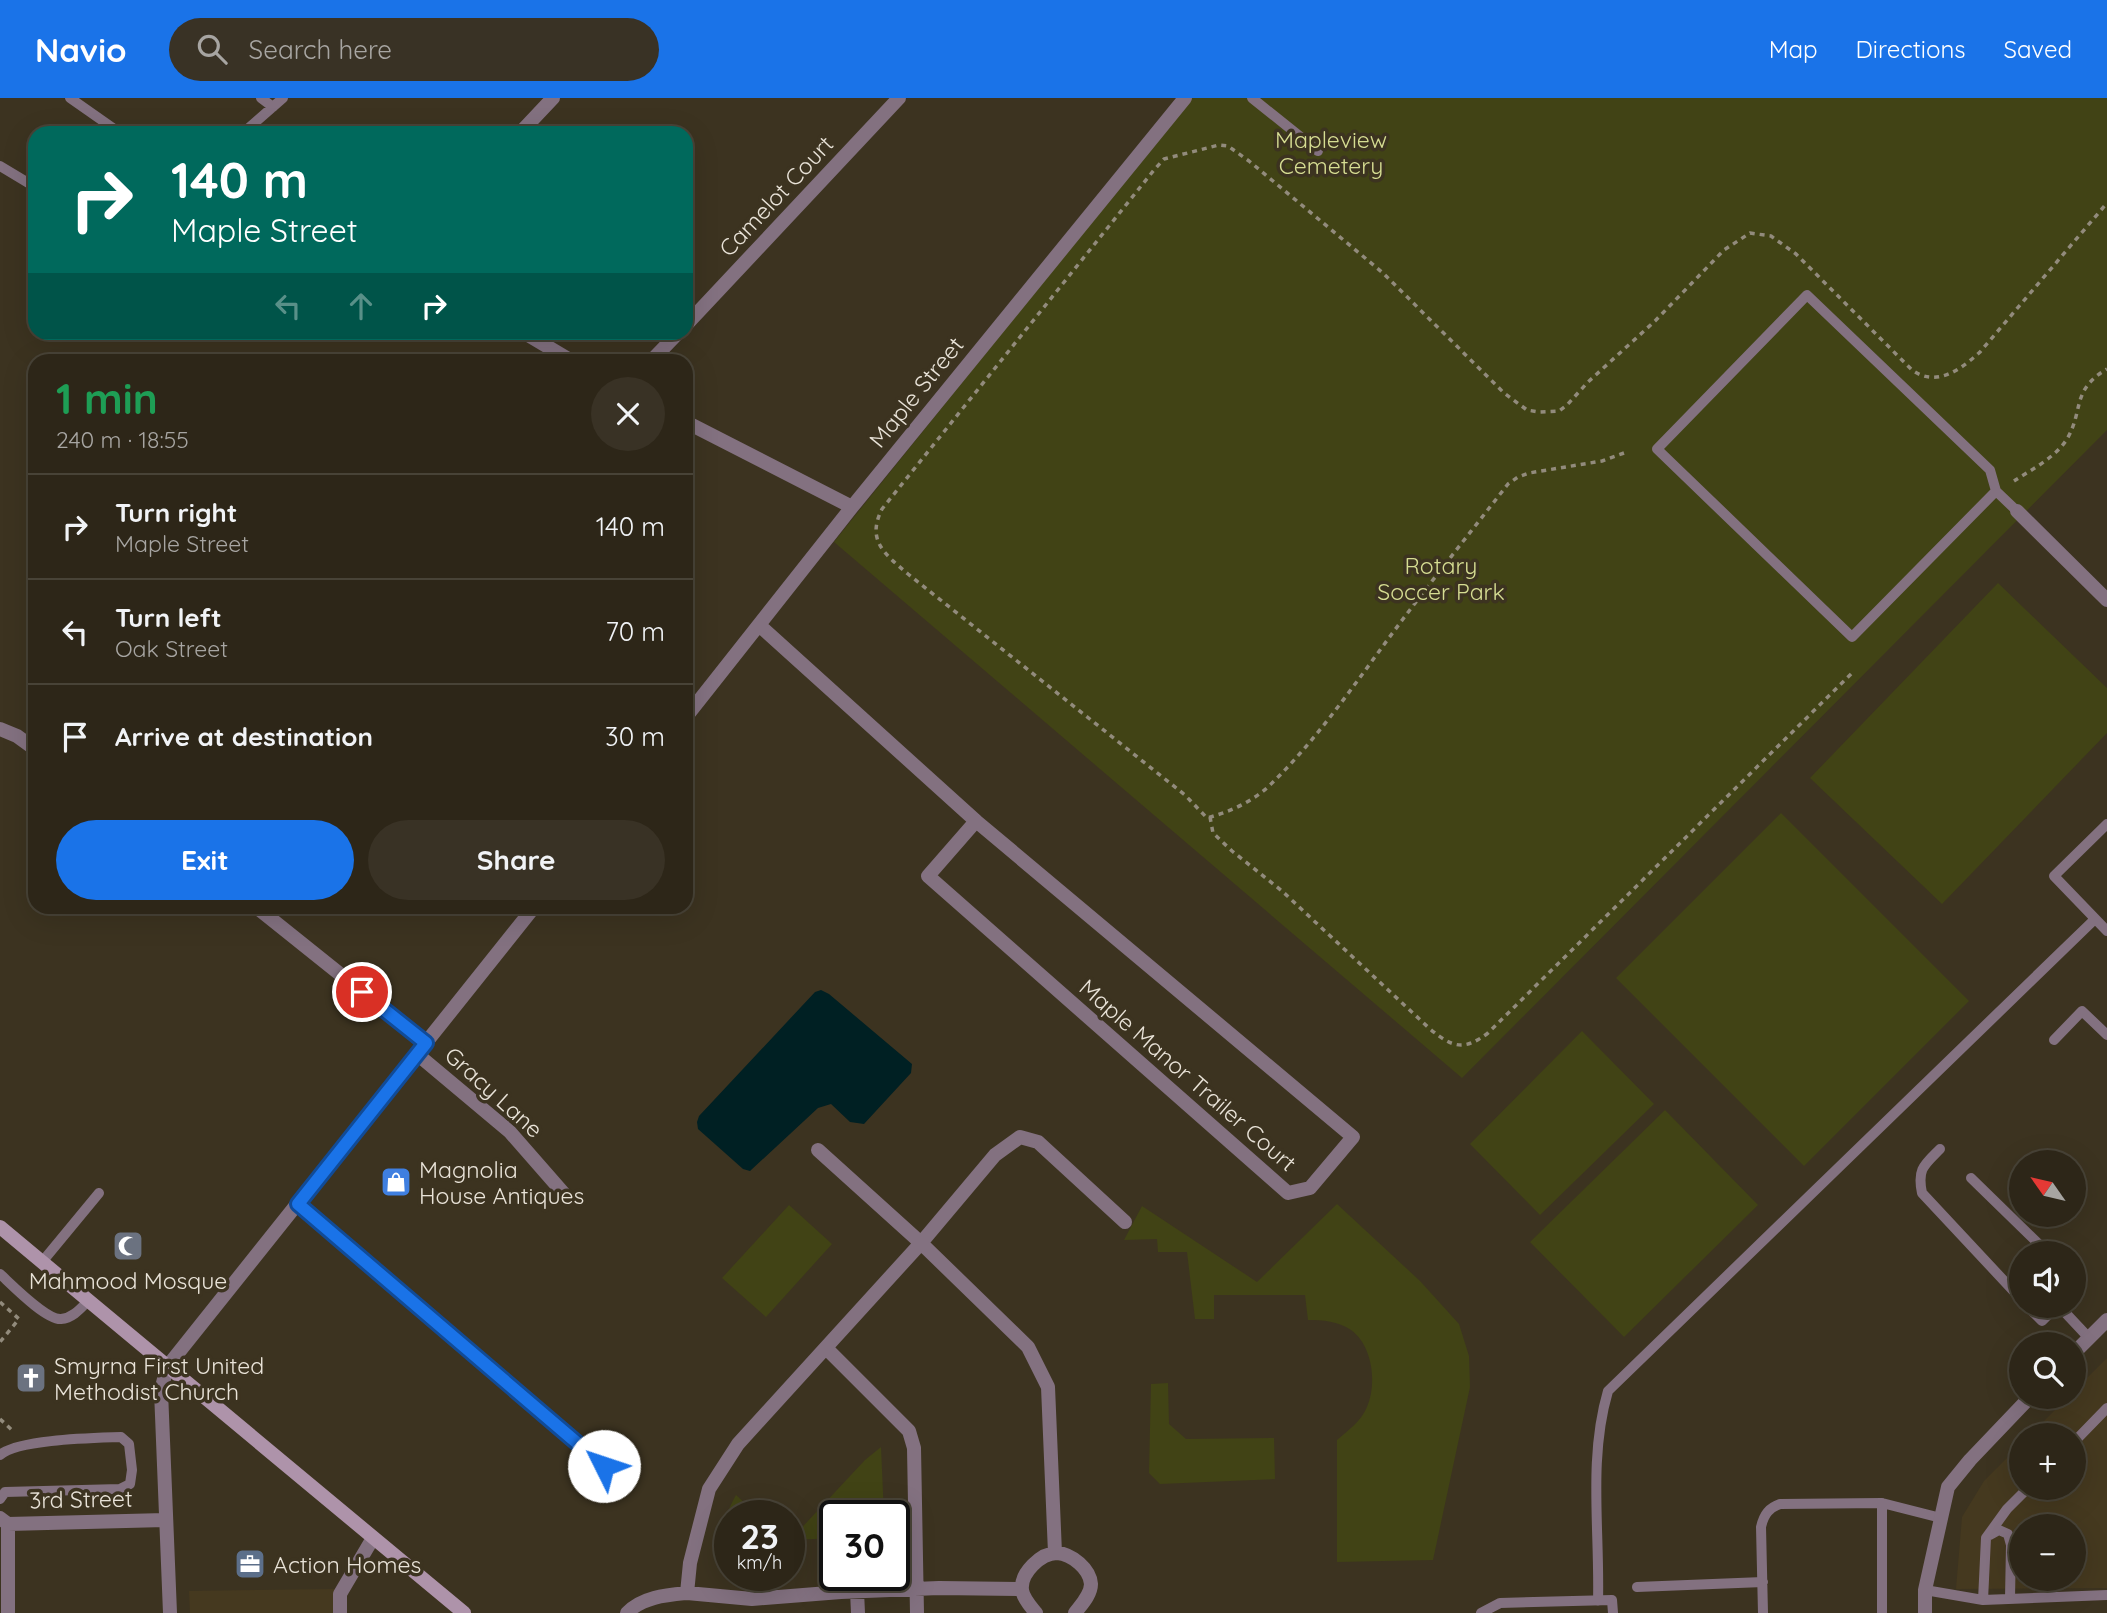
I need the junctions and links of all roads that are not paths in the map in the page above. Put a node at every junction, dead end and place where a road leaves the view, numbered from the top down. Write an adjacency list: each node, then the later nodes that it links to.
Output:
1 (70, 98): 9 (lane)
2 (261, 98): 8 (lane)
3 (283, 98): 8 (lane)
4 (553, 98): 11 (street)
5 (899, 98): 15 (street, Camelot Court)
6 (1185, 98): 22 (street, Maple Street)
7 (1252, 98): 12 (lane)
8 (273, 107): 10 (lane)
9 (110, 126)
10 (251, 126)
11 (527, 126)
12 (1318, 151)
13 (0, 166): 14 (lane)
14 (28, 183)
15 (693, 318)
16 (536, 340): 18 (street)
17 (671, 340): 19 (street)
18 (560, 354)
19 (658, 354)
20 (693, 426): 22 (street)
21 (1996, 491): 21 (lane); 23 (lane)
22 (852, 507): 25 (street, Maple Street)
23 (2018, 511): 24 (street)
24 (2107, 600)
25 (759, 625): 26 (street, Maple Street); 29 (street, Maple Manor Trailer Court)
26 (693, 708)
27 (0, 729): 28 (street)
28 (28, 744)
29 (976, 821): 29 (street, Maple Manor Trailer Court)
30 (2107, 824): 33 (lane)
31 (264, 914): 37 (street, Gracy Lane)
32 (530, 914): 37 (street)
33 (2095, 919): 34 (lane); 83 (lane)
34 (2107, 931)
35 (2107, 1035): 36 (lane)
36 (2054, 1040)
37 (422, 1048): 42 (street, Gracy Lane); 43 (street)
38 (1940, 1149): 50 (lane)
39 (818, 1150): 47 (street)
40 (1971, 1178): 46 (lane)
41 (99, 1193): 48 (lane)
42 (566, 1196)
43 (298, 1204): 57 (street); 62 (street)
44 (1125, 1222): 47 (street)
45 (0, 1227): 48 (street)
46 (2036, 1241)
47 (921, 1243): 56 (street); 71 (street)
48 (42, 1262): 51 (street)
49 (0, 1274): 51 (lane)
50 (2009, 1287)
51 (88, 1301): 57 (street)
52 (2070, 1318): 54 (lane)
53 (2107, 1320): 54 (street)
54 (2089, 1338): 55 (street)
55 (2086, 1341)
56 (826, 1348): 76 (street); 79 (street)
57 (167, 1367): 67 (street); 69 (street)
58 (2107, 1408): 60 (lane)
59 (2018, 1409): 66 (street)
60 (2086, 1430)
61 (0, 1455): 63 (lane)
62 (621, 1481)
63 (0, 1499)
64 (2016, 1500): 70 (lane)
65 (1882, 1503): 66 (lane); 72 (lane); 96 (lane)
66 (1941, 1518): 77 (street)
67 (165, 1520): 68 (street, 3rd Street); 85 (street)
68 (4, 1521): 84 (street)
69 (373, 1538): 86 (street); 87 (street)
70 (1986, 1538): 81 (lane); 82 (lane)
71 (1055, 1553): 74 (street); 92 (street)
72 (1763, 1582): 73 (lane); 95 (lane)
73 (1636, 1587)
74 (1022, 1588): 76 (street); 91 (street)
75 (910, 1589): 76 (street)
76 (916, 1589): 90 (street)
77 (1925, 1590): 82 (lane); 97 (street)
78 (857, 1591): 79 (street); 89 (street)
79 (687, 1593): 88 (street)
80 (2107, 1595): 81 (lane)
81 (2010, 1598): 82 (lane)
82 (1983, 1600)
83 (1598, 1601): 93 (lane); 94 (lane)
84 (8, 1613)
85 (170, 1613)
86 (340, 1613)
87 (464, 1613)
88 (627, 1613)
89 (858, 1613)
90 (917, 1613)
91 (1036, 1613)
92 (1075, 1613)
93 (1481, 1613)
94 (1613, 1613)
95 (1763, 1613)
96 (1882, 1613)
97 (1926, 1613)

